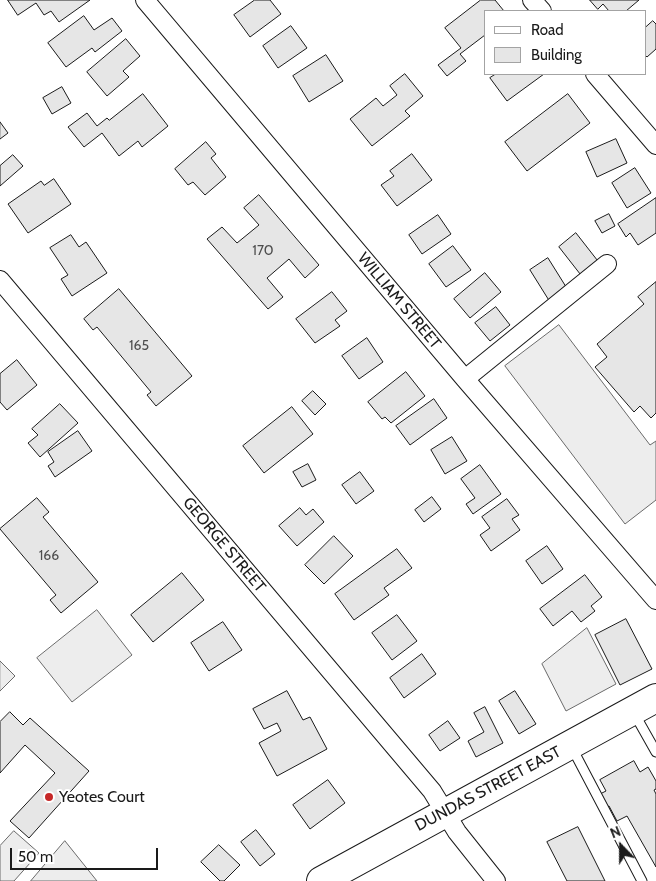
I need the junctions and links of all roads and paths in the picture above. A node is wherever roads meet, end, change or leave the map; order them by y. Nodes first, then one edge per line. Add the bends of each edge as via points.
1 (145, 0) edge
2 (532, 0) edge
3 (541, 10) edge
4 (596, 75) edge
5 (656, 145) edge
6 (607, 264) dead end
7 (0, 280) edge
8 (465, 379) junction
9 (656, 600) edge
10 (644, 705) edge
11 (570, 745) junction
12 (656, 752) edge
13 (445, 812) junction
14 (321, 881) edge
15 (496, 881) edge
16 (642, 881) edge

1 - 8 street, WILLIAM STREET
2 - 3 street
4 - 5 street
6 - 8 street
7 - 13 street, GEORGE STREET via 432,791
8 - 9 street, WILLIAM STREET
10 - 11 main road, DUNDAS STREET EAST
10 - 12 lane
11 - 13 main road, DUNDAS STREET EAST
11 - 16 lane
13 - 14 main road, DUNDAS STREET EAST
13 - 15 street, GEORGE STREET

